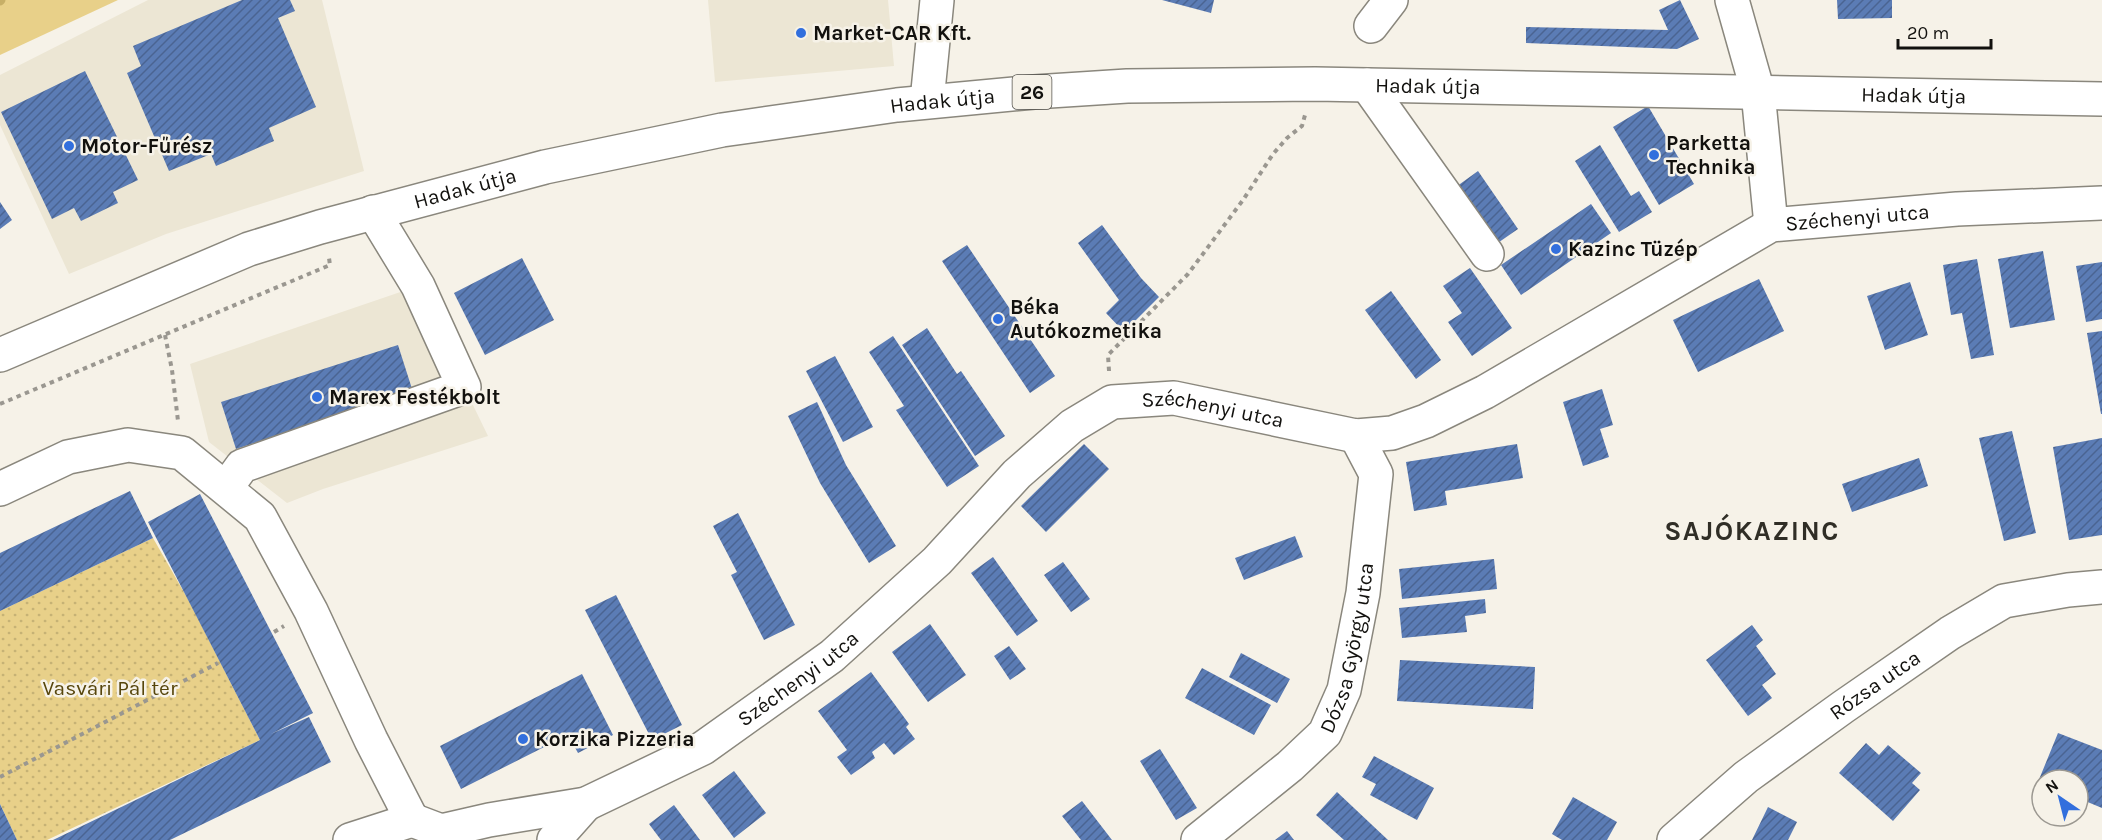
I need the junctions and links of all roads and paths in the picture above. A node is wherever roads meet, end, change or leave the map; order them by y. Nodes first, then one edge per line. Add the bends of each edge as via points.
1 (937, 0) edge
2 (1391, 0) edge
3 (1732, 0) edge
4 (1371, 26) dead end
5 (1367, 85) junction
6 (1758, 92) junction
7 (2102, 99) edge
8 (927, 101) junction
9 (1302, 126) dead end
10 (2102, 203) edge
11 (373, 212) junction
12 (1771, 225) junction
13 (320, 227) junction
14 (1487, 254) dead end
15 (165, 335) junction
16 (0, 355) edge
17 (1112, 402) junction
18 (0, 404) edge
19 (1356, 436) junction
20 (182, 453) junction
21 (226, 488) junction
22 (0, 489) edge
23 (2102, 587) edge
24 (218, 663) dead end
25 (0, 777) edge
26 (586, 804) junction
27 (435, 830) edge
28 (350, 840) edge
29 (554, 840) edge
30 (1198, 840) edge
31 (1674, 840) edge

1 - 8 street
2 - 4 street
3 - 6 street
5 - 6 street, Hadak útja / 26
5 - 8 street, Hadak útja / 26 via 1127,86
5 - 14 street
6 - 7 street, Hadak útja / 26
6 - 12 street
8 - 11 street, Hadak útja / 26 via 722,130 545,167
9 - 17 path via 1273,154 1188,274 1108,355
10 - 12 street, Széchenyi utca via 1957,209
11 - 13 street, Hadak útja / 26
11 - 21 street via 418,285 464,387 242,466
12 - 19 street, Széchenyi utca via 1485,393 1426,422 1392,433
13 - 15 path via 330,265
13 - 16 street, Hadak útja / 26 via 249,249
15 - 18 path
15 - 20 path
17 - 19 street, Széchenyi utca via 1174,398
17 - 26 street, Széchenyi utca via 1072,426 1017,474 937,561 832,656 703,748
19 - 30 street, Dózsa György utca via 1376,474 1363,593 1344,690 1324,733 1290,766
20 - 21 street
20 - 22 street via 128,445 68,458
21 - 27 street via 260,517 311,611 371,740
23 - 31 street, Rózsa utca via 2004,601 1950,633 1746,777
24 - 25 path
26 - 27 street, Széchenyi utca
26 - 29 street
27 - 28 street

